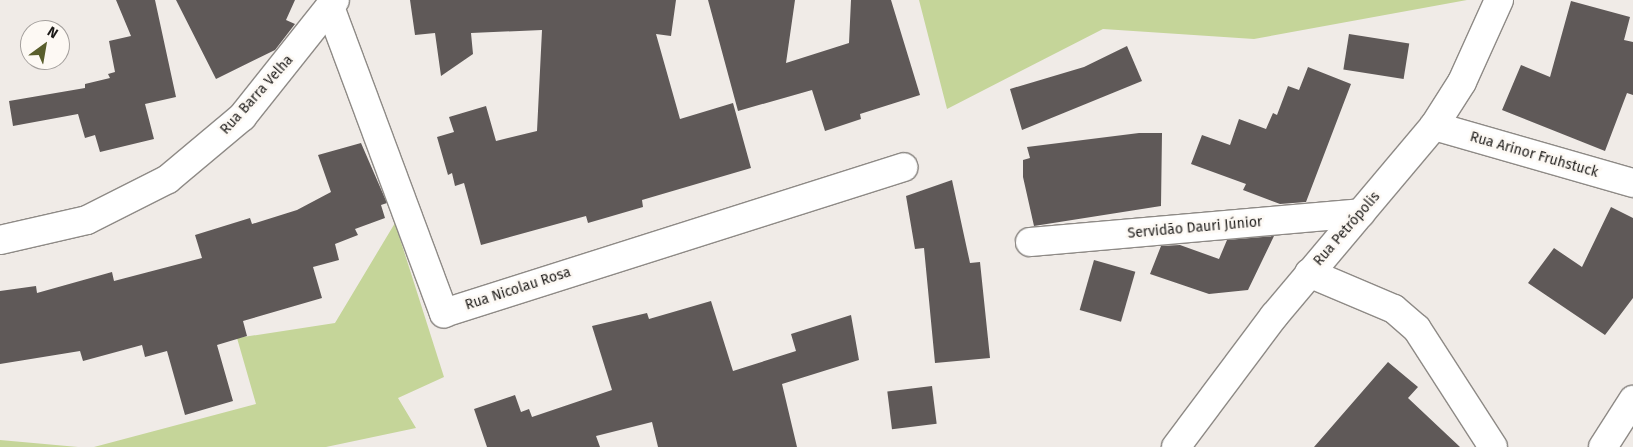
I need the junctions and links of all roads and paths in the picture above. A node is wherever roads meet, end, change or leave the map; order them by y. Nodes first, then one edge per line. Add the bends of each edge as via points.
1 (1499, 0) edge
2 (333, 4) edge
3 (1434, 126) junction
4 (903, 166) dead end
5 (1633, 183) edge
6 (1361, 213) junction
7 (0, 240) edge
8 (1030, 242) dead end
9 (1309, 273) junction
10 (1633, 400) edge
11 (1176, 447) edge
12 (1493, 447) edge
13 (1603, 447) edge

1 - 3 street, Rua Petrópolis via 1462,82
2 - 4 street, Rua Nicolau Rosa via 444,313
2 - 7 street, Rua Barra Velha via 242,117 168,179 87,220
3 - 5 street, Rua Arinor Fruhstuck
3 - 6 street, Rua Petrópolis
6 - 8 street, Servidão Dauri Júnior
6 - 9 street, Rua Petrópolis
9 - 11 street, Rua Petrópolis via 1220,384
9 - 12 street via 1394,309 1417,329
10 - 13 street

